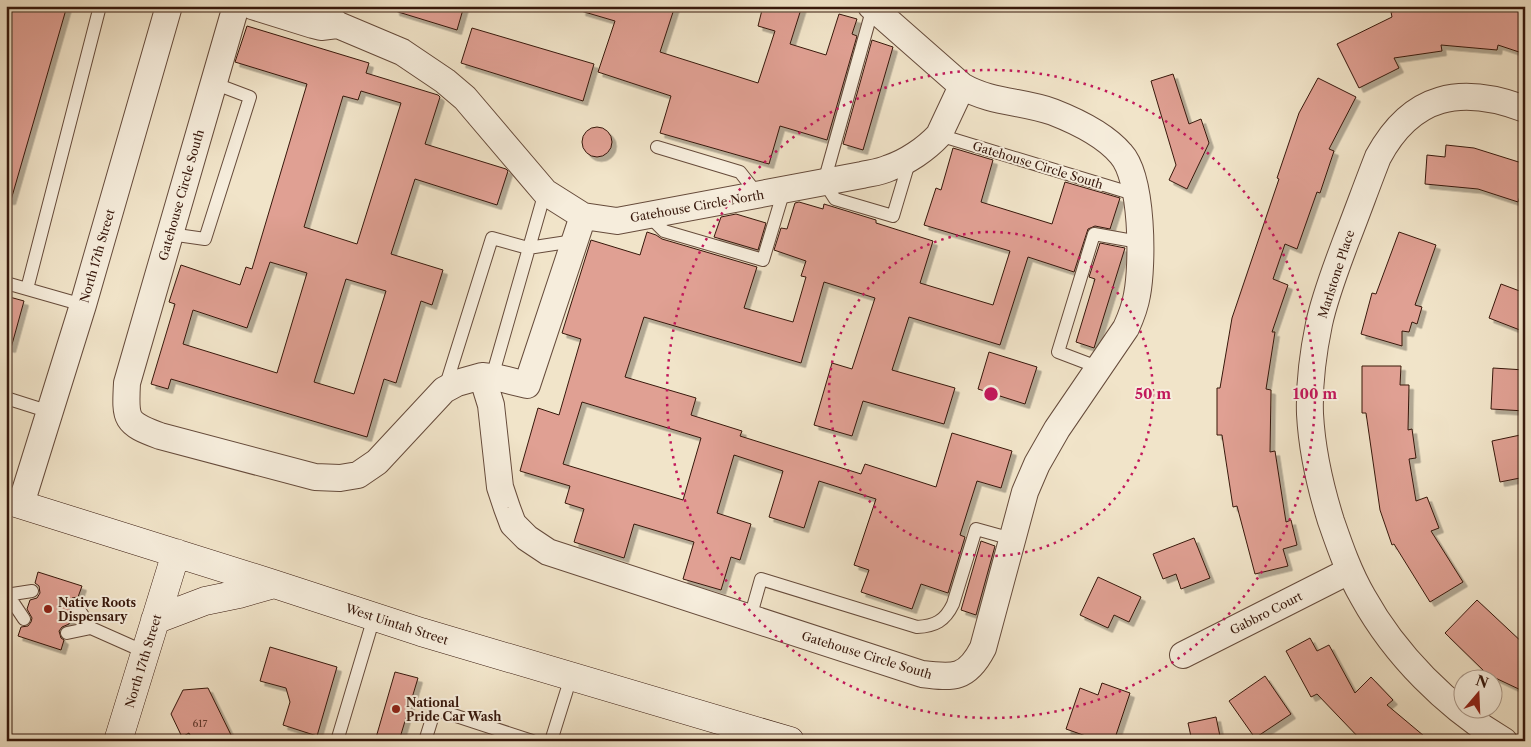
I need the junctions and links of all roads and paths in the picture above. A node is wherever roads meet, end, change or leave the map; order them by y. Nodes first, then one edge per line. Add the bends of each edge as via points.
1 (100, 6) edge
2 (169, 6) edge
3 (236, 6) edge
4 (252, 6) edge
5 (312, 6) edge
6 (872, 7) edge
7 (338, 25) junction
8 (214, 83) junction
9 (962, 86) junction
10 (1525, 110) edge
11 (939, 135) junction
12 (657, 147) dead end
13 (911, 157) junction
14 (824, 182) junction
15 (784, 190) junction
16 (545, 192) junction
17 (758, 195) junction
18 (1137, 195) junction
19 (648, 215) junction
20 (583, 216) junction
21 (170, 234) junction
22 (574, 241) junction
23 (1139, 242) junction
24 (528, 248) junction
25 (6, 283) edge
26 (26, 289) junction
27 (83, 305) junction
28 (1100, 368) junction
29 (487, 377) junction
30 (444, 390) junction
31 (6, 398) edge
32 (50, 412) junction
33 (10, 503) edge
34 (1012, 539) junction
35 (176, 553) junction
36 (1349, 571) junction
37 (274, 584) junction
38 (32, 591) dead end
39 (7, 595) edge
40 (76, 605) dead end
41 (374, 617) junction
42 (750, 618) junction
43 (24, 619) dead end
44 (155, 620) junction
45 (91, 628) junction
46 (66, 633) dead end
47 (145, 652) junction
48 (1183, 654) dead end
49 (572, 677) junction
50 (118, 741) edge
51 (337, 741) edge
52 (425, 741) edge
53 (532, 741) edge
54 (551, 741) edge
55 (790, 741) edge
56 (1504, 741) edge

1 - 26 lane
2 - 27 street, North 17th Street
3 - 8 street, Gatehouse Circle South
4 - 7 street, Gatehouse Circle North via 321,27
5 - 7 street, Gatehouse Circle North
6 - 9 street
6 - 14 lane
7 - 16 street, Gatehouse Circle North via 402,52 446,81 465,98
8 - 21 street, Gatehouse Circle South
8 - 21 lane via 250,97 205,239
9 - 11 street, Gatehouse Circle North
9 - 18 street, Gatehouse Circle South via 982,96 1052,112 1102,138 1122,154 1132,172
10 - 36 street, Marlstone Place via 1486,98 1461,96 1442,100 1421,108 1404,120 1388,138 1378,157 1319,323 1312,379 1310,413 1315,465
11 - 13 street, Gatehouse Circle North
11 - 18 lane, Gatehouse Circle South
12 - 17 lane via 740,172
13 - 14 street, Gatehouse Circle North via 889,168
13 - 14 lane via 893,216 835,200
14 - 15 street, Gatehouse Circle North
15 - 17 street, Gatehouse Circle North
15 - 19 lane via 763,260 664,231
16 - 20 street, Gatehouse Circle North
16 - 24 lane
17 - 19 street, Gatehouse Circle North
18 - 23 street, Gatehouse Circle South
19 - 20 street, Gatehouse Circle North via 617,221
20 - 22 street
21 - 30 street, Gatehouse Circle South via 126,383 129,419 139,428 315,477 340,478 358,475 377,462
22 - 24 lane
22 - 29 street via 527,385
23 - 28 street, Gatehouse Circle South via 1139,279 1133,313
23 - 28 lane via 1094,234 1058,352
24 - 29 lane
24 - 30 lane via 492,238
25 - 26 lane
26 - 27 lane
27 - 32 street, North 17th Street
28 - 34 street, Gatehouse Circle South via 1037,464 1025,492
29 - 30 street via 457,383
29 - 42 street, Gatehouse Circle South via 500,487 513,524 527,538 548,552
31 - 32 lane
32 - 33 street, North 17th Street
33 - 35 main road, West Uintah Street
34 - 42 lane via 976,529 953,604 948,614 931,626 917,627 761,579
34 - 42 street, Gatehouse Circle South via 983,648 976,662 961,674 944,677 922,674
35 - 37 main road, West Uintah Street
35 - 44 main road, North 17th Street
36 - 48 street, Gabbro Court
36 - 56 street, Marlstone Place via 1383,629 1404,656 1458,709
37 - 41 main road, West Uintah Street
37 - 44 main road via 205,601
38 - 39 lane
39 - 43 lane
40 - 45 lane
41 - 49 main road, West Uintah Street
41 - 51 lane
44 - 47 main road, North 17th Street
45 - 46 lane
45 - 47 lane
47 - 50 main road, North 17th Street
49 - 54 lane
49 - 55 main road, West Uintah Street
52 - 53 lane via 435,709

